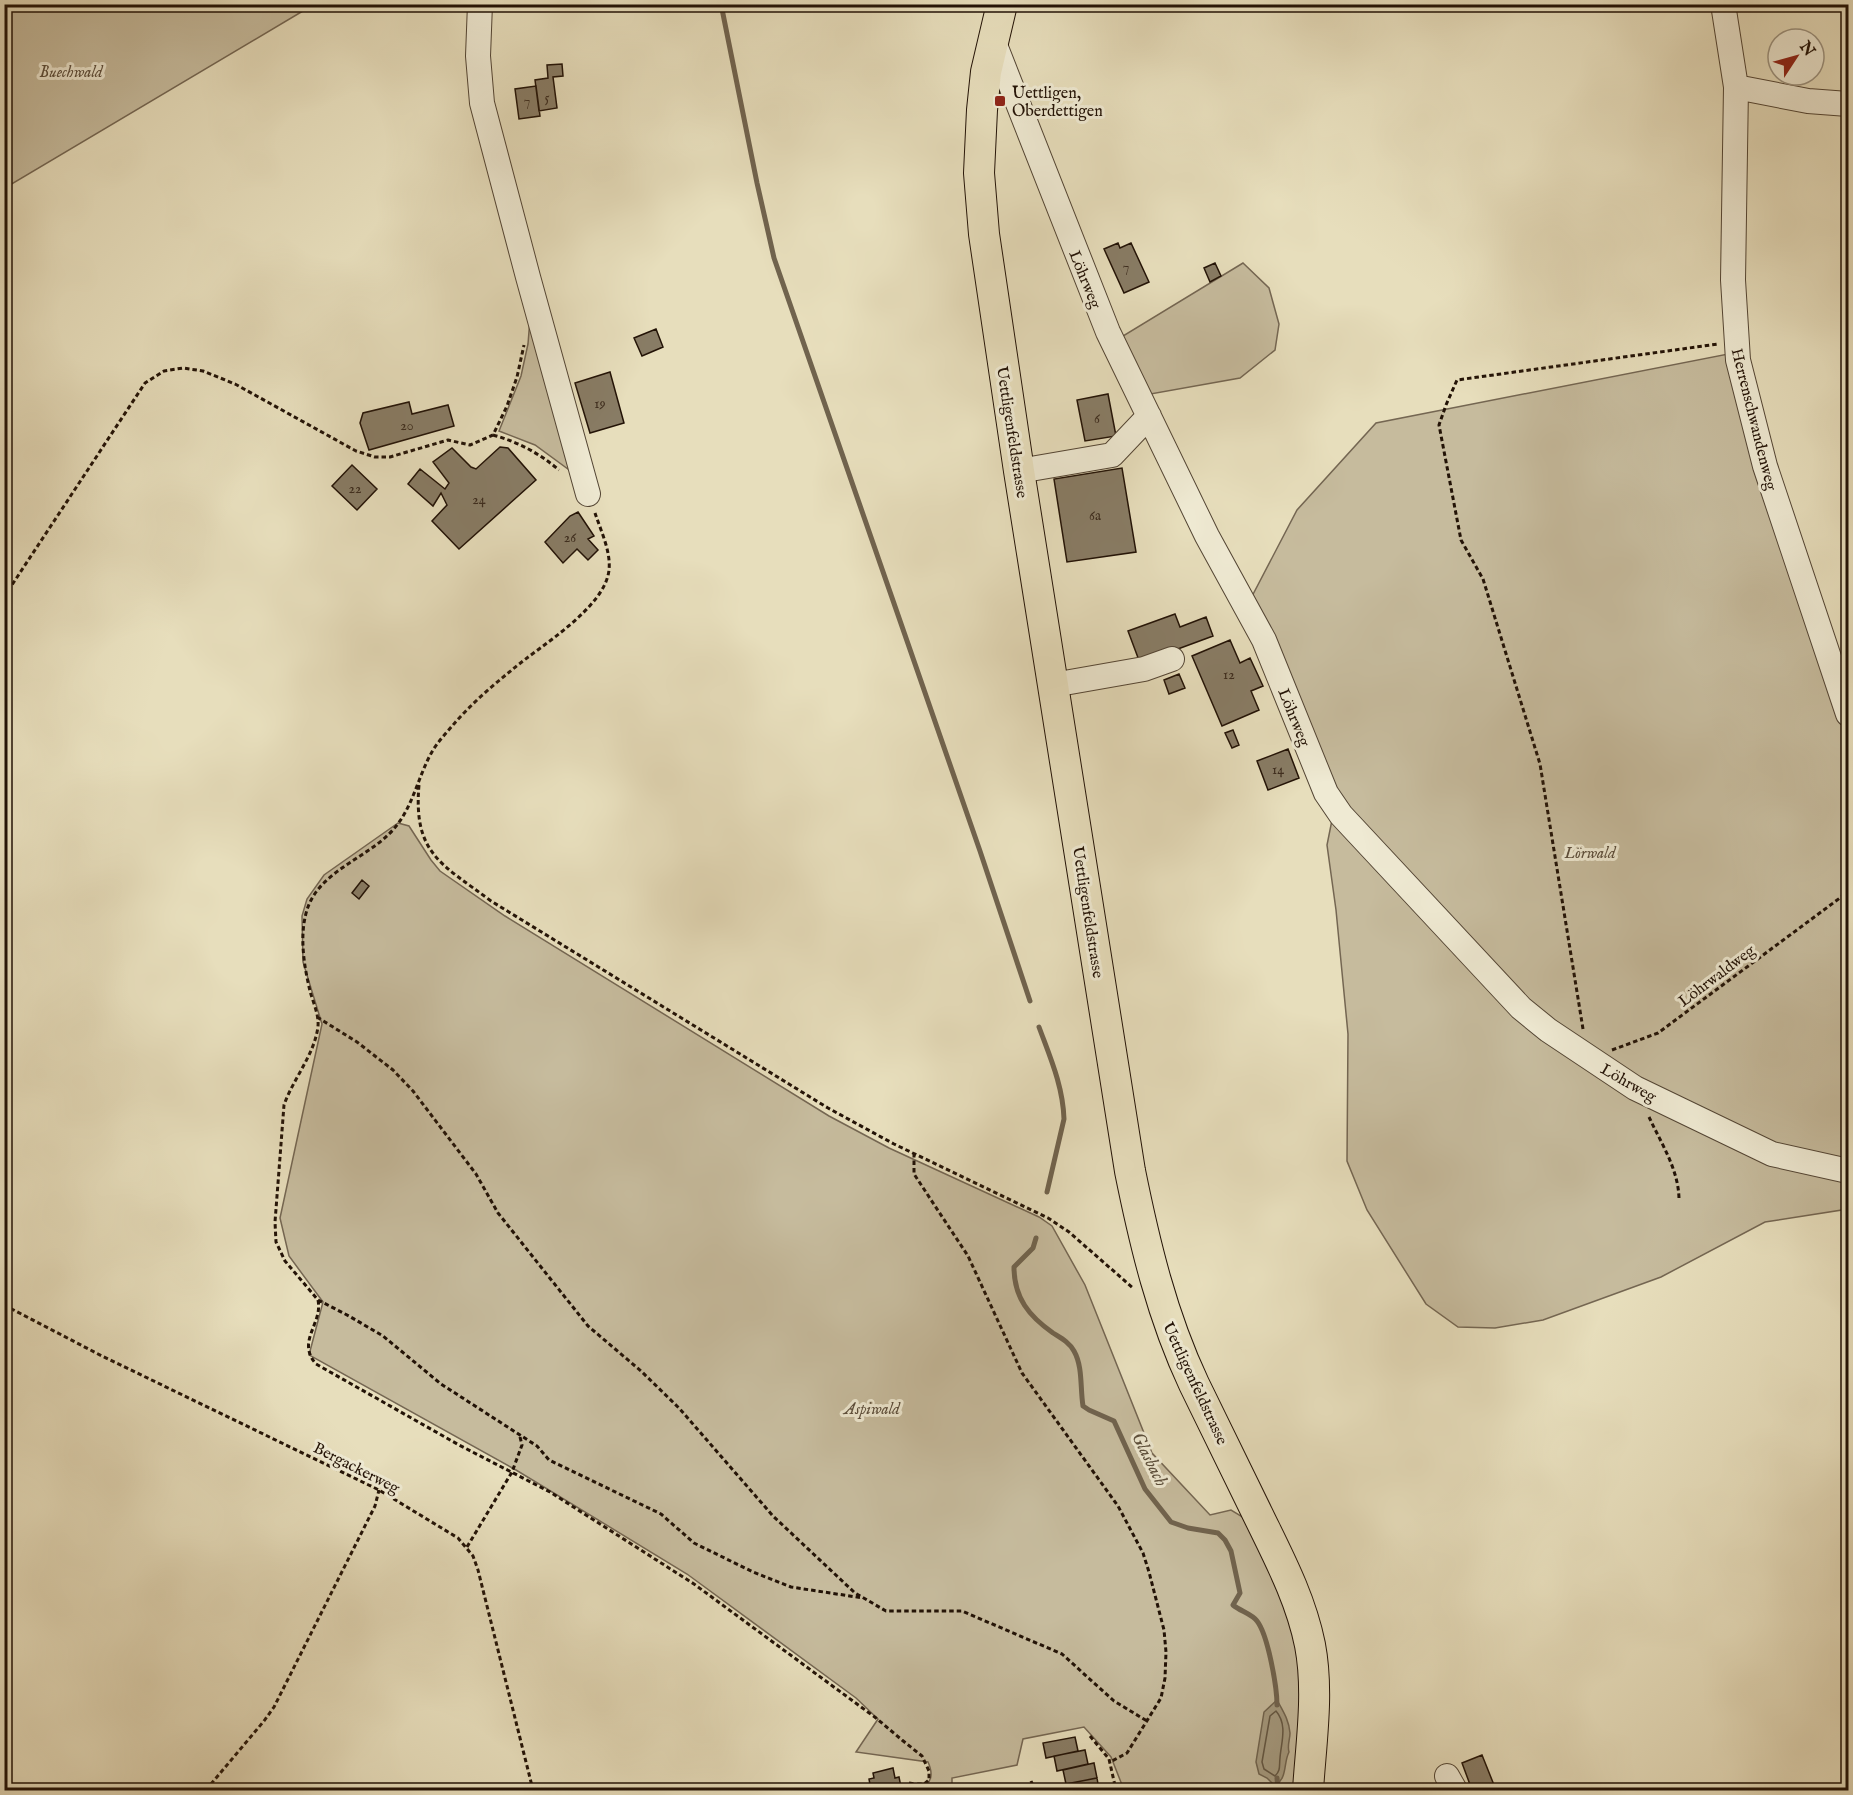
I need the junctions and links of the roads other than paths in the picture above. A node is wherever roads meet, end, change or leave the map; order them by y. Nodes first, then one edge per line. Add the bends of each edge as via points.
1 (480, 4) edge
2 (1723, 4) edge
3 (995, 19) edge
4 (1736, 87) junction
5 (1848, 104) edge
6 (1149, 416) junction
7 (1019, 471) junction
8 (588, 494) road end
9 (1172, 659) dead end
10 (1053, 685) junction
11 (1848, 714) edge
12 (1848, 1171) edge
13 (1308, 1791) edge

1 - 8 street via 478,56 482,103
2 - 4 street, Herrenschwandenweg
3 - 6 street, Löhrweg via 1100,312
3 - 7 main road, Uettligenfeldstrasse via 982,110 979,173 984,234
4 - 5 street via 1808,101
4 - 11 street, Herrenschwandenweg via 1736,342 1765,466
6 - 7 street via 1112,455
6 - 12 street, Löhrweg via 1207,536 1264,640 1326,793 1521,1008 1635,1088 1772,1154
7 - 10 main road, Uettligenfeldstrasse
9 - 10 street via 1143,669
10 - 13 main road, Uettligenfeldstrasse via 1130,1172 1145,1243 1181,1355 1301,1611 1313,1682

